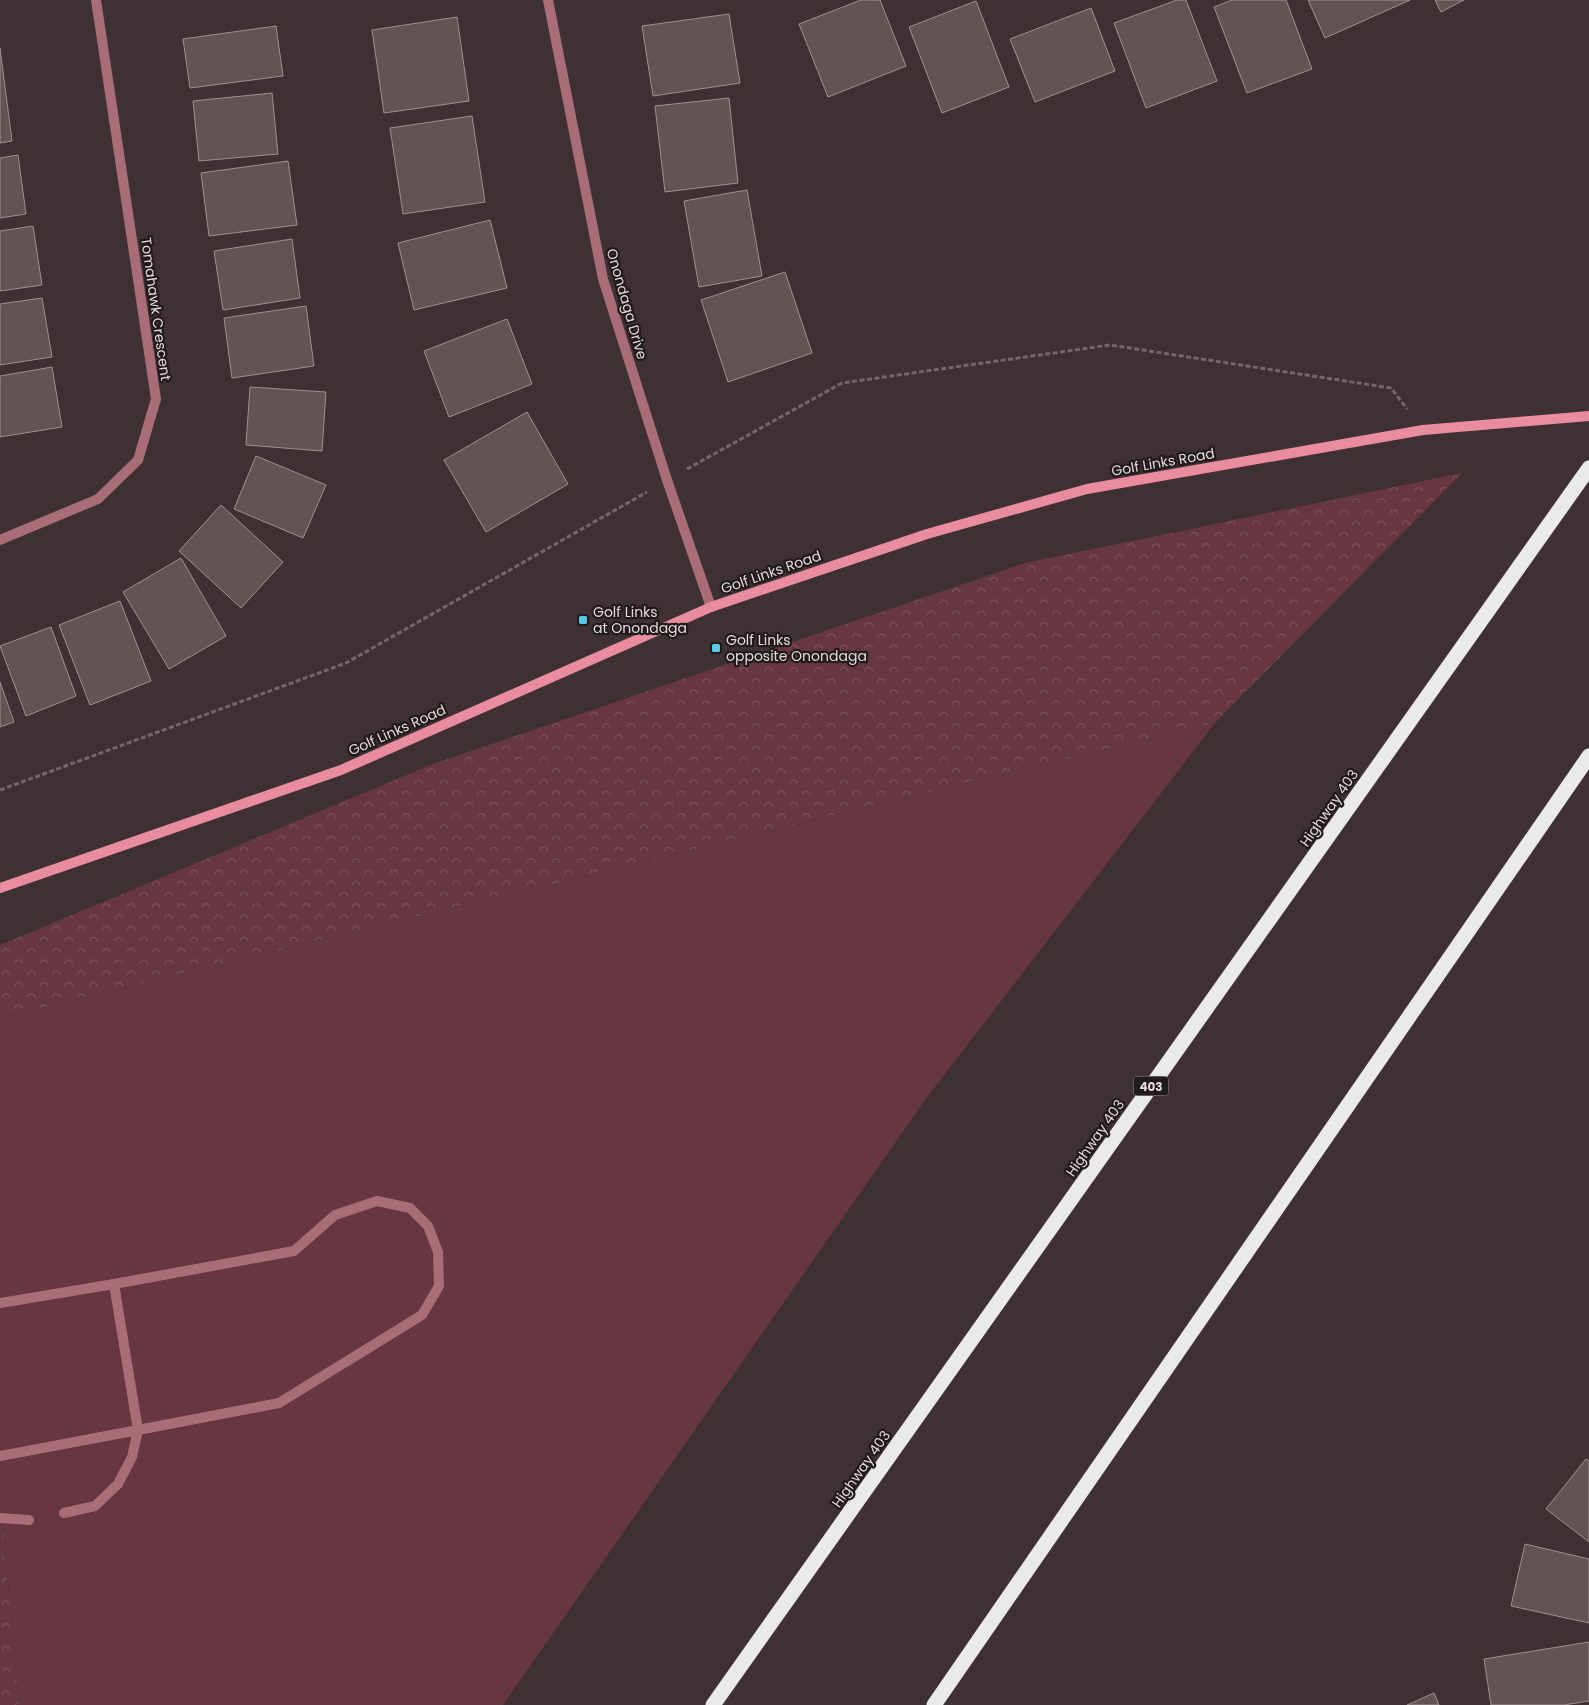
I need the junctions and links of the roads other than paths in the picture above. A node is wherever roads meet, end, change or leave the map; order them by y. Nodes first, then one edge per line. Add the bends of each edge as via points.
1 (96, 0) edge
2 (548, 0) edge
3 (1589, 416) edge
4 (1589, 468) edge
5 (0, 540) edge
6 (711, 607) junction
7 (1589, 756) edge
8 (0, 888) edge
9 (114, 1284) junction
10 (0, 1303) edge
11 (138, 1430) junction
12 (0, 1456) edge
13 (64, 1513) dead end
14 (0, 1518) edge
15 (29, 1520) dead end
16 (714, 1705) edge
17 (934, 1705) edge

1 - 5 street, Tomahawk Crescent via 156,400 138,460 98,499
2 - 6 street, Onondaga Drive via 603,279
3 - 6 main road, Golf Links Road via 1423,430 1087,489 927,534
4 - 16 highway, Highway 403 / 403
6 - 8 main road, Golf Links Road via 341,770
7 - 17 highway
9 - 10 street
9 - 11 street
9 - 11 street via 294,1251 335,1215 377,1201 410,1208 428,1226 438,1252 439,1286 422,1315 279,1403
11 - 12 street
11 - 13 street via 132,1457 118,1484 95,1506
14 - 15 street

